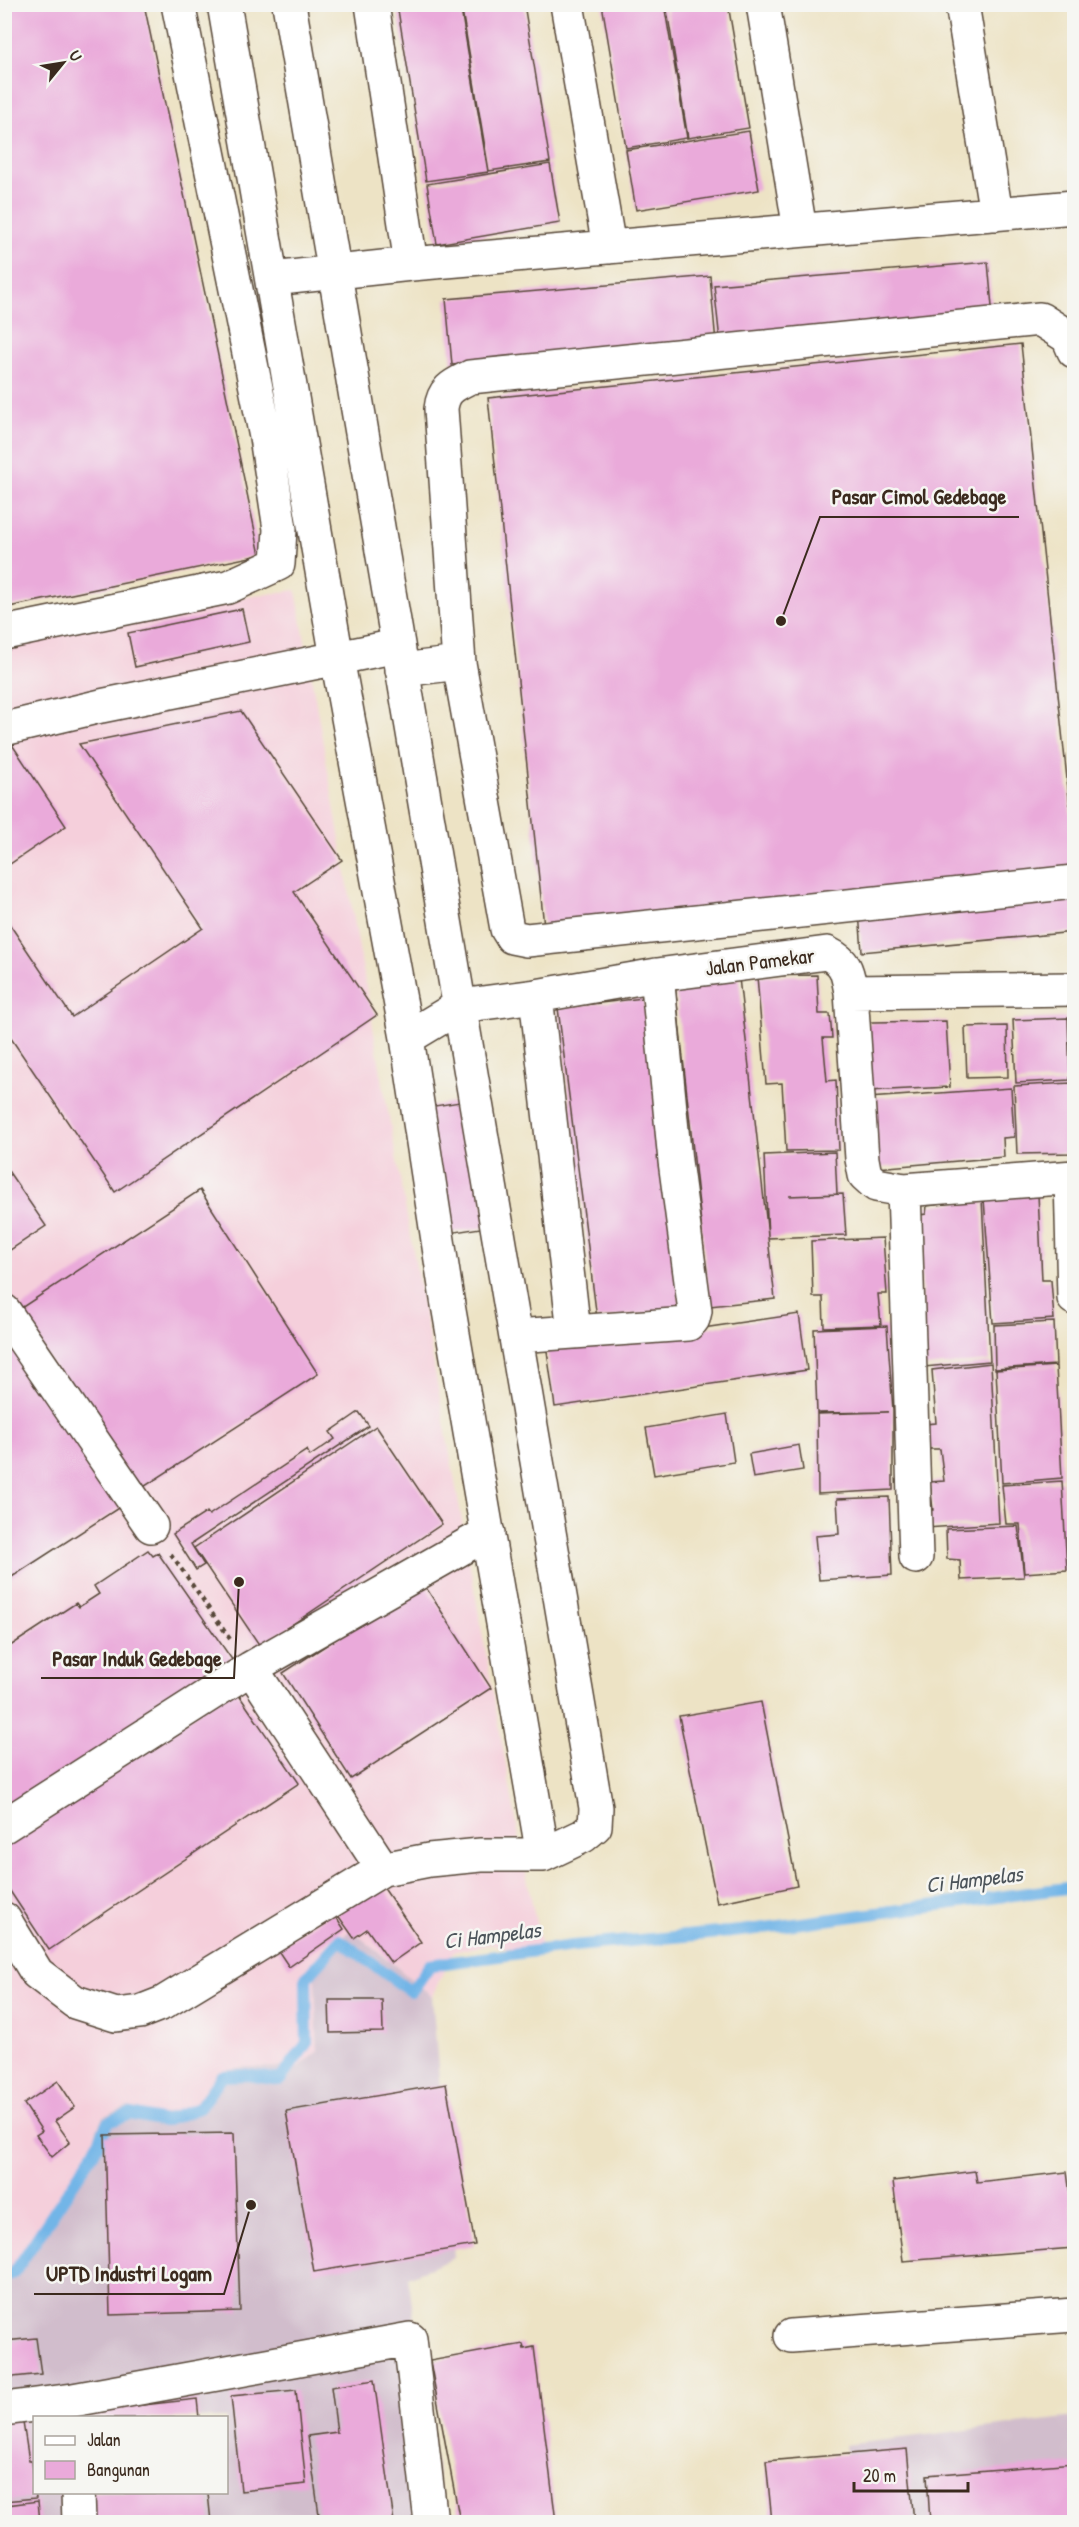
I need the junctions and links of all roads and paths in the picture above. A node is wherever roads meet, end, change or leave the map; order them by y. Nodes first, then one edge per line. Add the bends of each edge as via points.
1 (178, 4) edge
2 (224, 4) edge
3 (290, 4) edge
4 (372, 4) edge
5 (567, 4) edge
6 (763, 4) edge
7 (962, 4) edge
8 (1074, 207) edge
9 (996, 214) junction
10 (800, 230) junction
11 (609, 247) junction
12 (411, 264) junction
13 (335, 272) junction
14 (272, 279) junction
15 (1074, 351) edge
16 (4, 633) edge
17 (337, 658) junction
18 (400, 658) junction
19 (459, 663) junction
20 (4, 729) edge
21 (1074, 882) edge
22 (657, 975) junction
23 (1074, 989) edge
24 (851, 992) junction
25 (536, 996) junction
26 (460, 1006) junction
27 (407, 1038) junction
28 (1073, 1177) edge
29 (904, 1190) junction
30 (1074, 1298) edge
31 (4, 1311) edge
32 (574, 1332) junction
33 (516, 1336) junction
34 (152, 1526) joint
35 (488, 1533) junction
36 (916, 1557) dead end
37 (251, 1668) junction
38 (4, 1826) edge
39 (543, 1855) junction
40 (383, 1869) junction
41 (5, 1921) edge
42 (1074, 2315) edge
43 (791, 2336) dead end
44 (4, 2409) edge
45 (74, 2409) edge
46 (78, 2494) edge
47 (80, 2523) edge
48 (431, 2523) edge

1 - 16 street via 266,437 280,529 278,564 228,587
2 - 14 street
3 - 13 street
4 - 12 street
5 - 11 street
6 - 10 street
7 - 9 street
8 - 9 street
9 - 10 street
10 - 11 street
11 - 12 street
12 - 13 street
13 - 14 street
13 - 18 street
14 - 17 street
15 - 19 street via 1068,336 1040,319 470,377 451,386 442,396 441,409
17 - 18 street
17 - 20 street
17 - 27 street
18 - 19 street
18 - 26 street
19 - 21 street via 507,929 512,937 527,940
22 - 24 street, Jalan Pamekar via 827,953 840,960 846,969
22 - 25 street, Jalan Pamekar
22 - 32 street via 675,1161 695,1311 688,1324
23 - 24 street
24 - 29 street, Jalan Pamekar via 865,1175 876,1185
25 - 26 street, Jalan Pamekar
25 - 32 street
26 - 27 street
26 - 33 street
27 - 35 street
28 - 29 street, Jalan Pamekar
28 - 30 street
29 - 36 street
31 - 34 street
32 - 33 street
33 - 39 street via 596,1808 595,1826
34 - 37 path
35 - 37 street
35 - 39 street
37 - 38 street
37 - 40 street
39 - 40 street via 481,1855
40 - 41 street via 163,2003 140,2012 116,2015 75,2002 38,1973
42 - 43 street
44 - 45 street
45 - 48 street via 411,2339
46 - 47 street

